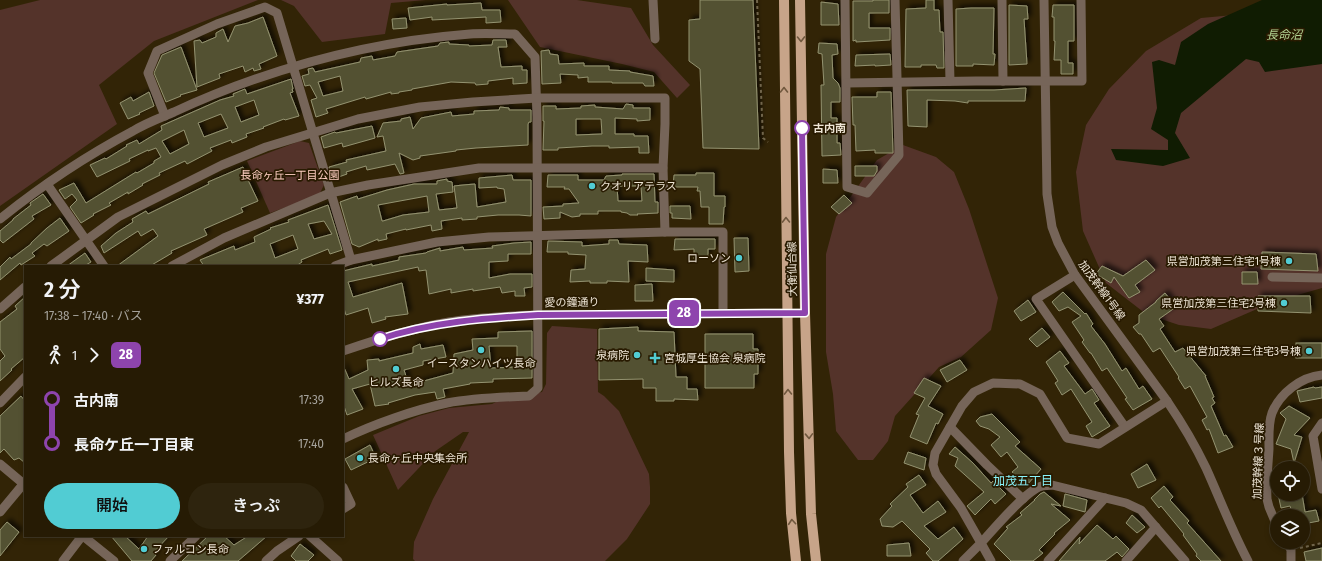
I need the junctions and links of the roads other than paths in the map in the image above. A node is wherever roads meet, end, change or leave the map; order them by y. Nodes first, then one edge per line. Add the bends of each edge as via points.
1 (654, 0) edge
2 (784, 0) edge
3 (800, 0) edge
4 (845, 0) edge
5 (895, 0) edge
6 (948, 0) edge
7 (1002, 0) edge
8 (1044, 0) edge
9 (1081, 0) edge
10 (654, 40) dead end
11 (292, 67) junction
12 (950, 81) junction
13 (1003, 81) junction
14 (897, 82) junction
15 (1046, 82) junction
16 (847, 83) junction
17 (536, 98) junction
18 (165, 116) junction
19 (312, 132) junction
20 (537, 168) junction
21 (663, 168) junction
22 (47, 184) junction
23 (330, 193) junction
24 (0, 219) edge
25 (665, 232) junction
26 (537, 235) junction
27 (85, 240) junction
28 (351, 260) junction
29 (52, 265) edge
30 (103, 265) edge
31 (174, 265) edge
32 (338, 265) edge
33 (1075, 275) junction
34 (1272, 277) dead end
35 (1322, 278) edge
36 (24, 288) edge
37 (0, 309) edge
38 (723, 313) junction
39 (787, 313) junction
40 (805, 313) junction
41 (538, 315) junction
42 (344, 351) edge
43 (1322, 375) edge
44 (24, 378) edge
45 (1167, 401) junction
46 (0, 403) edge
47 (1322, 423) edge
48 (950, 427) junction
49 (1125, 427) junction
50 (344, 438) edge
51 (0, 464) edge
52 (24, 484) edge
53 (1322, 488) edge
54 (344, 489) edge
55 (1105, 498) junction
56 (1023, 499) junction
57 (344, 508) edge
58 (1270, 511) edge
59 (0, 512) edge
60 (1156, 527) junction
61 (82, 537) edge
62 (84, 537) edge
63 (195, 537) edge
64 (298, 537) edge
65 (311, 537) edge
66 (981, 543) junction
67 (1290, 549) edge
68 (63, 561) edge
69 (114, 561) edge
70 (170, 561) edge
71 (266, 561) edge
72 (338, 561) edge
73 (796, 561) edge
74 (816, 561) edge
75 (963, 561) edge
76 (991, 561) edge
77 (1048, 561) edge
78 (1126, 561) edge
79 (1185, 561) edge
80 (1248, 561) edge
81 (1292, 561) edge

1 - 10 street
39 -> 2 main road, 大衡仙台線
3 -> 40 main road, 大衡仙台線
4 - 16 street
5 - 14 street
6 - 12 street
7 - 13 street
8 - 15 street, 加茂幹線1号線
9 - 15 street via 1082,81
11 - 17 street via 318,59 430,38 472,34 515,34 535,57
11 - 18 street via 198,100
11 - 18 street via 277,13 265,7 217,24 157,51 148,74
11 - 19 street
12 - 13 street
12 - 14 street
13 - 15 street
14 - 16 street
14 - 16 street via 899,155 867,193 847,187
15 - 33 street, 加茂幹線1号線 via 1049,211 1058,243
17 - 19 street via 420,107 358,119
17 - 20 street
17 - 21 street via 665,98
18 - 22 street via 128,133
19 - 23 street
19 - 27 street via 222,165 118,217
20 - 21 street
20 - 23 street via 479,168 375,183
20 - 26 street
21 - 25 street
22 - 24 street
22 - 27 street
23 - 28 street
23 - 31 street via 224,238
25 - 26 street
25 - 38 street via 723,232
26 - 28 street via 437,242
26 - 41 street
27 - 29 street
27 - 30 street
28 - 32 street
33 - 45 street, 加茂幹線1号線
33 - 49 street via 1036,299
34 - 35 street
36 - 37 street
38 - 39 street, 愛の鐘通り
38 - 41 street, 愛の鐘通り
39 - 40 street, 愛の鐘通り
73 -> 39 main road, 大衡仙台線 via 791,513
40 -> 74 main road, 大衡仙台線 via 811,514
41 - 42 street, 愛の鐘通り via 450,322 394,334
41 - 50 street via 538,388 529,396 448,403 401,416
43 - 58 street, 加茂幹線３号線 via 1294,386 1273,412 1270,423 1267,492
44 - 46 street
45 - 49 street
45 - 80 street, 加茂幹線1号線 via 1200,456
47 - 53 street via 1313,436
48 - 49 street via 974,392 993,384 1020,384 1040,394 1067,438 1099,444
48 - 56 street
48 - 66 street via 936,453 933,465 936,474 961,508
51 - 52 street
52 - 59 street
54 - 57 street via 351,504
55 - 56 street via 1052,485 1042,486
55 - 60 street via 1141,510
55 - 77 street
56 - 66 street
60 - 78 street
60 - 79 street
61 - 68 street
62 - 69 street
63 - 70 street
64 - 71 street
65 - 72 street
66 - 75 street
66 - 76 street
67 - 81 street

